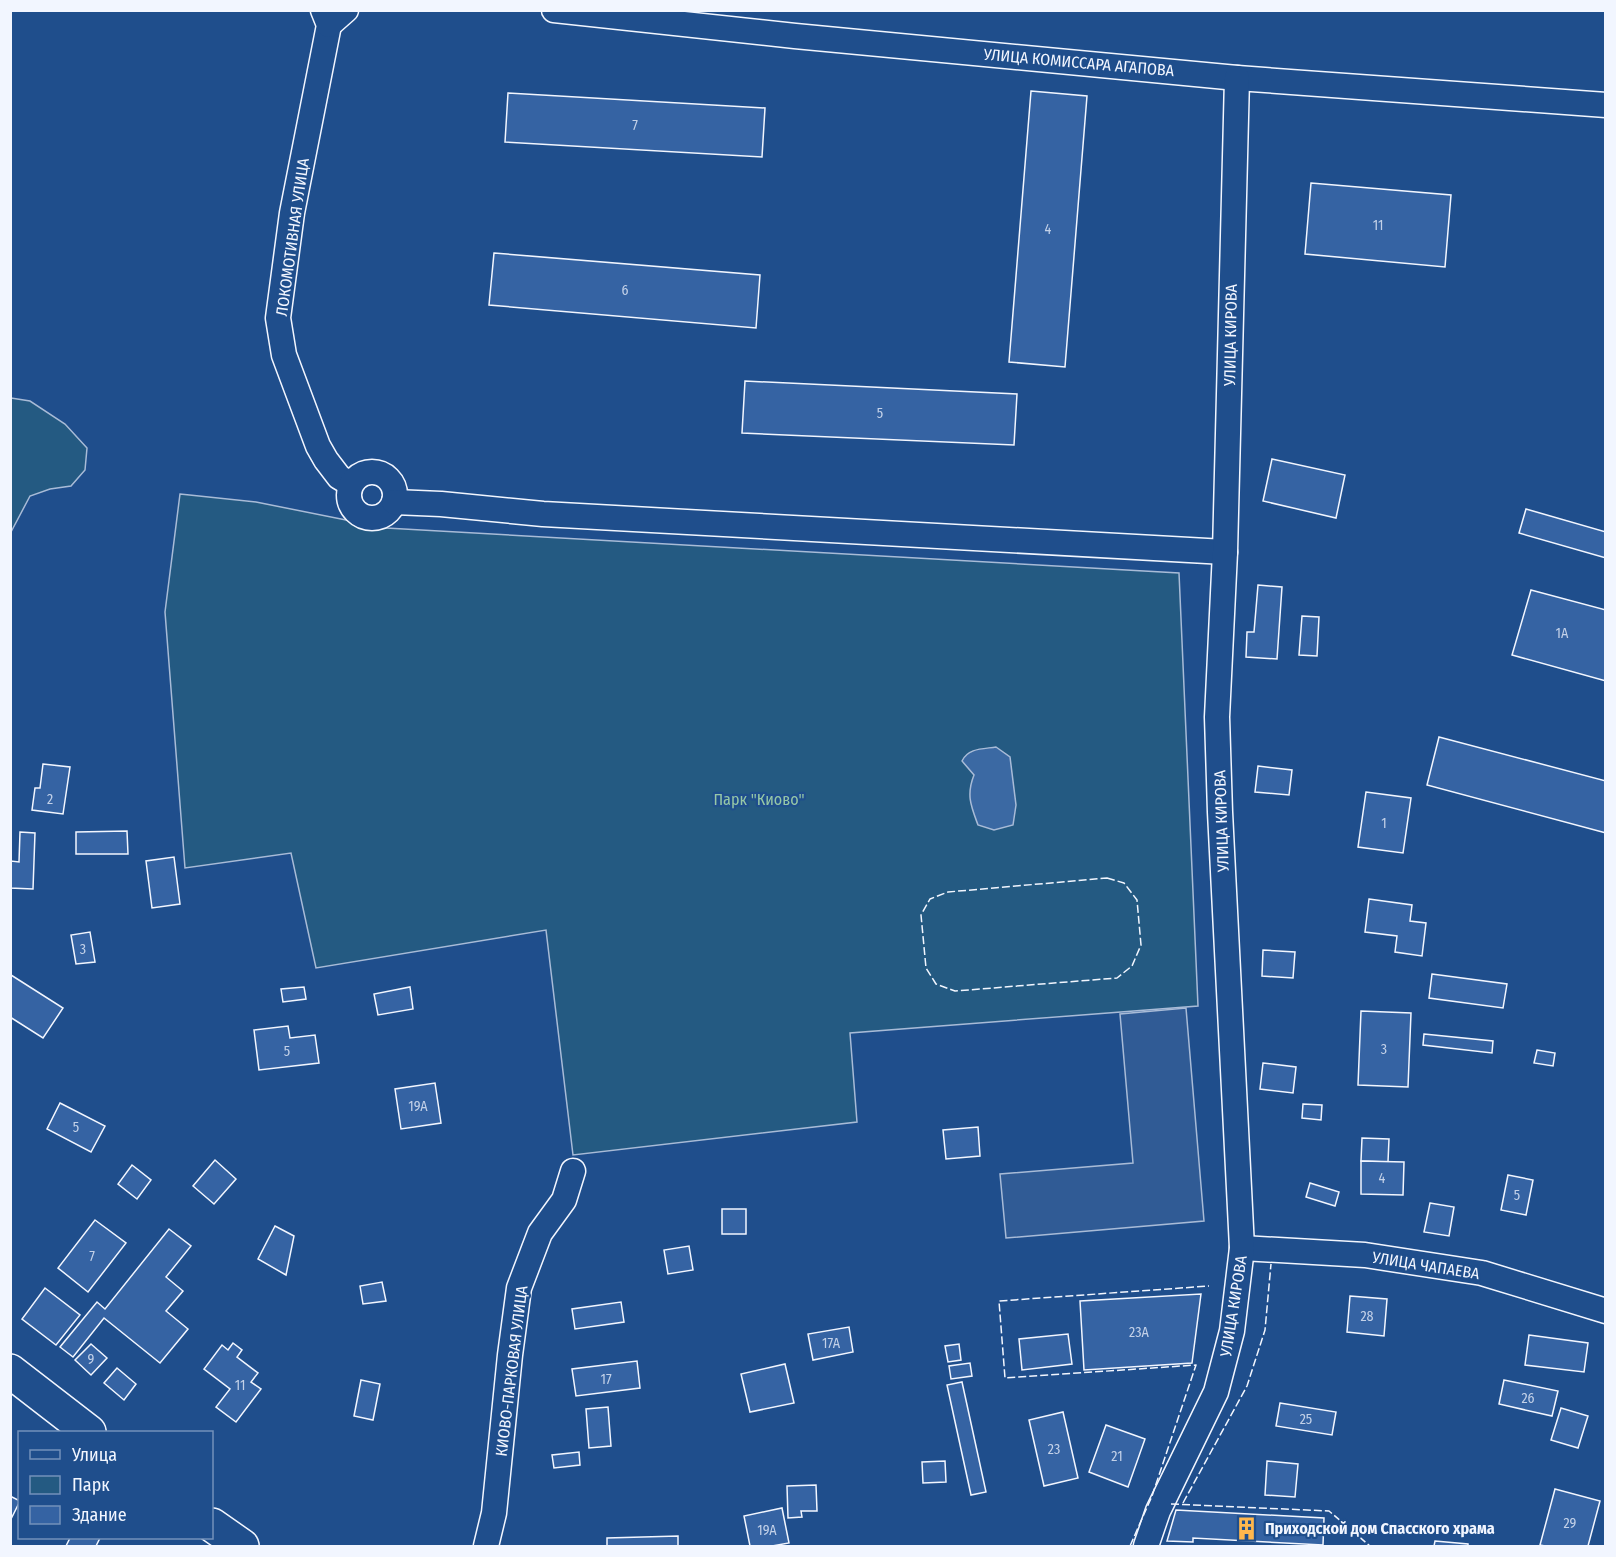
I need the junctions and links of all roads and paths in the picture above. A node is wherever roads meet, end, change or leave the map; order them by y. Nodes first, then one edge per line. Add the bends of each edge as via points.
1 (554, 10) edge
2 (333, 15) edge
3 (1237, 78) junction
4 (1605, 105) edge
5 (351, 484) junction
6 (394, 502) junction
7 (1225, 552) junction
8 (573, 1171) dead end
9 (1242, 1248) junction
10 (1605, 1311) edge
11 (10, 1371) edge
12 (88, 1431) edge
13 (213, 1526) edge
14 (242, 1546) edge
15 (486, 1546) edge
16 (1146, 1546) edge

1 - 3 street, УЛИЦА КОМИССАРА АГАПОВА
2 - 5 street, ЛОКОМОТИВНАЯ УЛИЦА via 292,213 278,318 284,355 318,446 339,477
3 - 4 street, УЛИЦА КОМИССАРА АГАПОВА
3 - 7 street, УЛИЦА КИРОВА
5 - 6 street via 364,473 381,473 393,485
5 - 6 street via 351,505 364,517 382,516
6 - 7 street via 543,514
7 - 9 street, УЛИЦА КИРОВА via 1217,717
8 - 15 street, КИОВО-ПАРКОВАЯ УЛИЦА via 564,1200 540,1233 519,1288 494,1513
9 - 10 street, УЛИЦА ЧАПАЕВА via 1365,1255 1482,1273
9 - 16 street, УЛИЦА КИРОВА via 1232,1331 1216,1392 1158,1511
11 - 12 main road
13 - 14 main road

